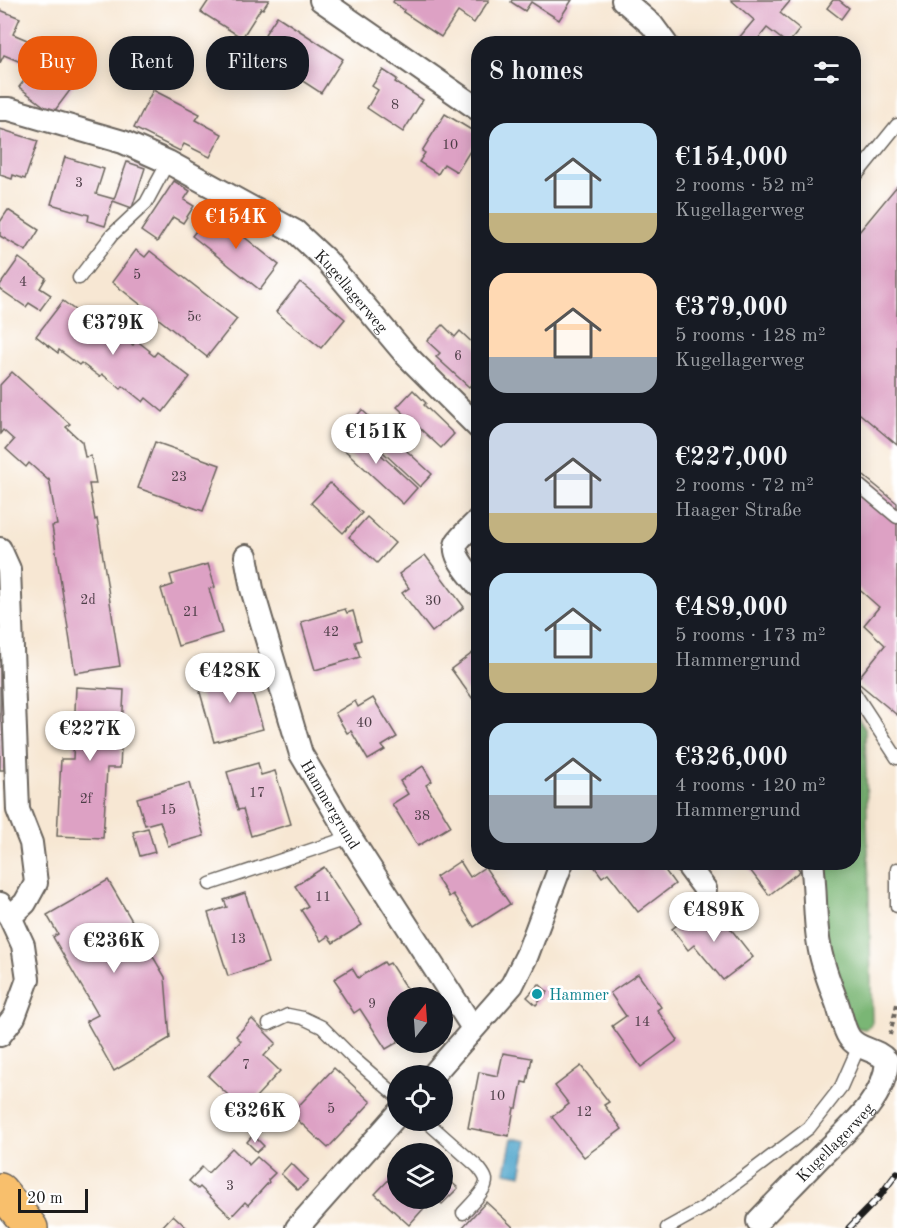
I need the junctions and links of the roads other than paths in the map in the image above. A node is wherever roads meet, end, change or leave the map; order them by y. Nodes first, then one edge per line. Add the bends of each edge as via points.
1 (321, 0) edge
2 (623, 0) edge
3 (660, 36) edge
4 (471, 104) edge
5 (0, 109) edge
6 (897, 125) edge
7 (168, 162) junction
8 (861, 169) edge
9 (79, 278) dead end
10 (471, 420) edge
11 (861, 487) edge
12 (897, 517) edge
13 (471, 527) edge
14 (0, 549) edge
15 (246, 556) dead end
16 (471, 575) edge
17 (861, 703) edge
18 (897, 758) edge
19 (350, 837) junction
20 (897, 869) edge
21 (559, 870) edge
22 (691, 870) edge
23 (813, 870) edge
24 (210, 884) dead end
25 (705, 889) dead end
26 (897, 906) edge
27 (5, 911) edge
28 (269, 1024) dead end
29 (473, 1028) junction
30 (0, 1035) edge
31 (859, 1046) junction
32 (441, 1065) edge
33 (387, 1087) edge
34 (387, 1126) edge
35 (437, 1131) edge
36 (0, 1190) edge
37 (463, 1213) dead end
38 (758, 1221) dead end
39 (31, 1228) edge
40 (297, 1228) edge
41 (667, 1228) edge

1 - 4 street
2 - 3 street
5 - 7 street, Kugellagerweg via 123,142
6 - 8 lane
7 - 9 lane via 146,203 112,235
7 - 10 street, Kugellagerweg via 296,232 327,261 406,355
11 - 12 lane
13 - 16 street via 455,548
14 - 27 street via 9,569 18,810 31,843 36,883 25,903
15 - 19 street, Hammergrund via 252,590 301,754
17 - 18 lane
19 - 24 lane
19 - 29 street, Hammergrund
20 - 26 lane
21 - 29 street via 512,986
22 - 25 street
23 - 31 street via 819,946 849,1037
27 - 30 street via 23,945 28,979 15,1017
28 - 33 lane via 288,1015 322,1027
29 - 32 street
31 - 38 street, Kugellagerweg via 887,1061 879,1089 862,1115
31 - 41 lane via 841,1087 809,1128 703,1208
34 - 40 street
35 - 37 lane via 484,1176 485,1188
36 - 39 main road

